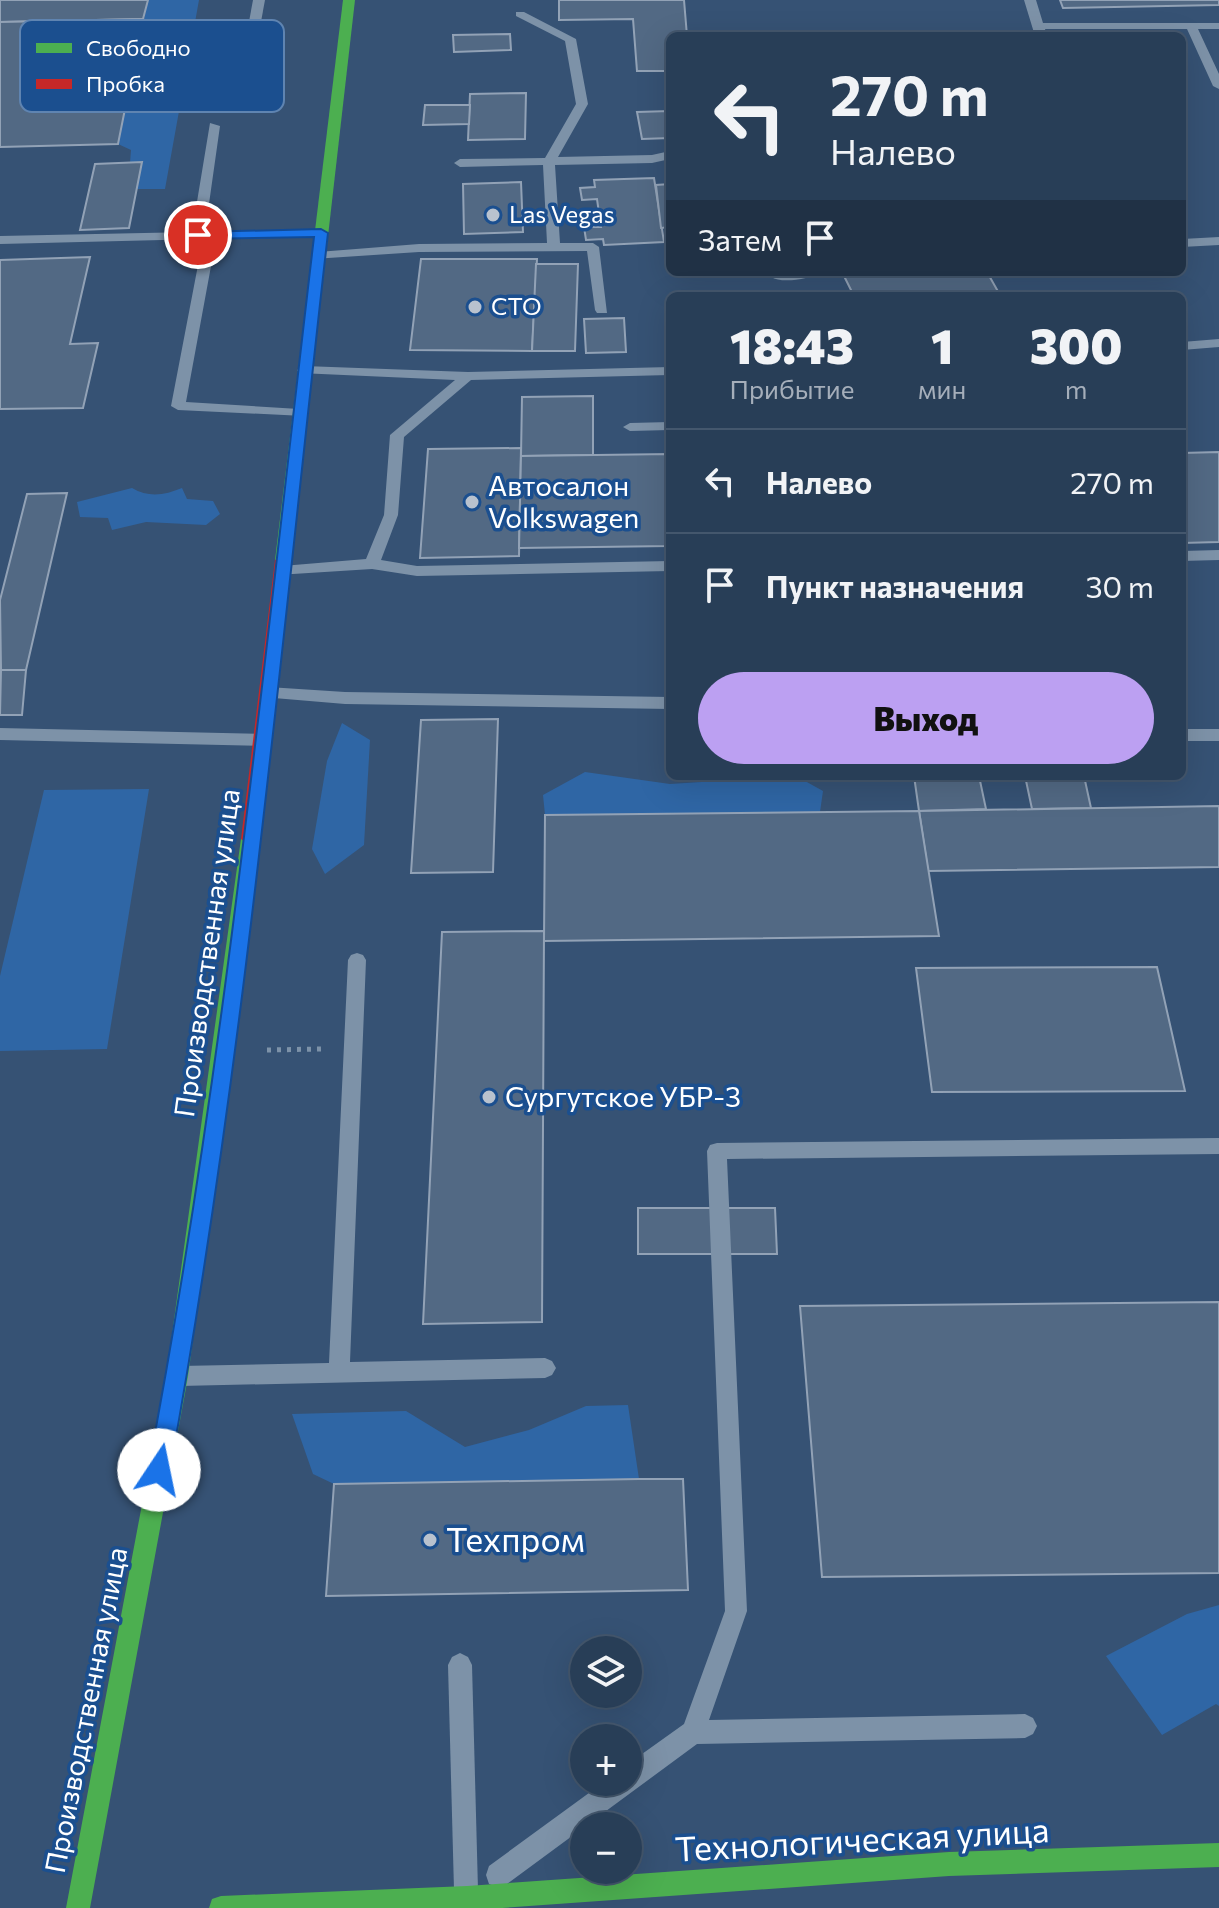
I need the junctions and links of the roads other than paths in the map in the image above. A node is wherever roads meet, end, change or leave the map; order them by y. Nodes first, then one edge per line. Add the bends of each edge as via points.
1 (259, 0) edge
2 (349, 0) edge
3 (1030, 0) edge
4 (520, 14) dead end
5 (255, 20) edge
6 (1191, 26) junction
7 (1219, 26) edge
8 (1040, 31) edge
9 (1219, 86) edge
10 (214, 126) dead end
11 (666, 156) edge
12 (549, 162) junction
13 (460, 163) dead end
14 (321, 233) junction
15 (204, 235) junction
16 (0, 240) edge
17 (1219, 241) edge
18 (1186, 243) edge
19 (554, 247) junction
20 (318, 256) junction
21 (785, 276) edge
22 (778, 277) dead end
23 (602, 310) dead end
24 (1219, 343) edge
25 (1186, 346) edge
26 (304, 370) junction
27 (666, 371) edge
28 (468, 376) junction
29 (299, 413) junction
30 (630, 427) dead end
31 (666, 427) edge
32 (1219, 555) edge
33 (1186, 556) edge
34 (372, 564) junction
35 (666, 566) edge
36 (282, 571) junction
37 (268, 693) junction
38 (666, 703) edge
39 (0, 734) edge
40 (1186, 735) edge
41 (1219, 735) edge
42 (263, 740) junction
43 (357, 960) dead end
44 (1219, 1146) edge
45 (545, 1368) dead end
46 (339, 1372) junction
47 (177, 1377) junction
48 (460, 1665) dead end
49 (1025, 1726) dead end
50 (693, 1732) junction
51 (642, 1769) edge
52 (606, 1796) edge
53 (1219, 1855) edge
54 (467, 1898) junction
55 (78, 1908) edge
56 (221, 1908) edge

1 - 5 lane
2 - 14 main road, Производственная улица
3 - 8 lane
4 - 12 lane via 570,39 582,104
6 - 7 lane
6 - 8 lane
6 - 9 lane
10 - 15 lane
11 - 12 lane
12 - 13 lane
12 - 19 lane
14 - 15 lane
14 - 20 main road, Производственная улица
15 - 16 lane
15 - 29 lane via 178,406
17 - 18 lane
19 - 20 lane via 419,248
19 - 23 lane via 593,247
20 - 26 main road, Производственная улица
21 - 22 lane
24 - 25 lane
26 - 28 lane
26 - 29 main road, Производственная улица
27 - 28 lane
28 - 34 lane via 397,435 391,515
29 - 36 main road, Производственная улица
30 - 31 lane
32 - 33 lane
34 - 35 lane via 417,571
34 - 36 lane
36 - 37 main road, Производственная улица
37 - 38 lane
37 - 42 main road, Производственная улица
39 - 42 lane
40 - 41 lane
42 - 47 main road, Производственная улица
43 - 46 lane
44 - 50 lane via 717,1151 736,1611
45 - 46 lane
46 - 47 lane
47 - 55 main road, Производственная улица
48 - 54 lane
49 - 50 lane
50 - 51 lane
52 - 54 lane
53 - 54 main road, Технологическая улица via 949,1864
54 - 56 main road, Технологическая улица

